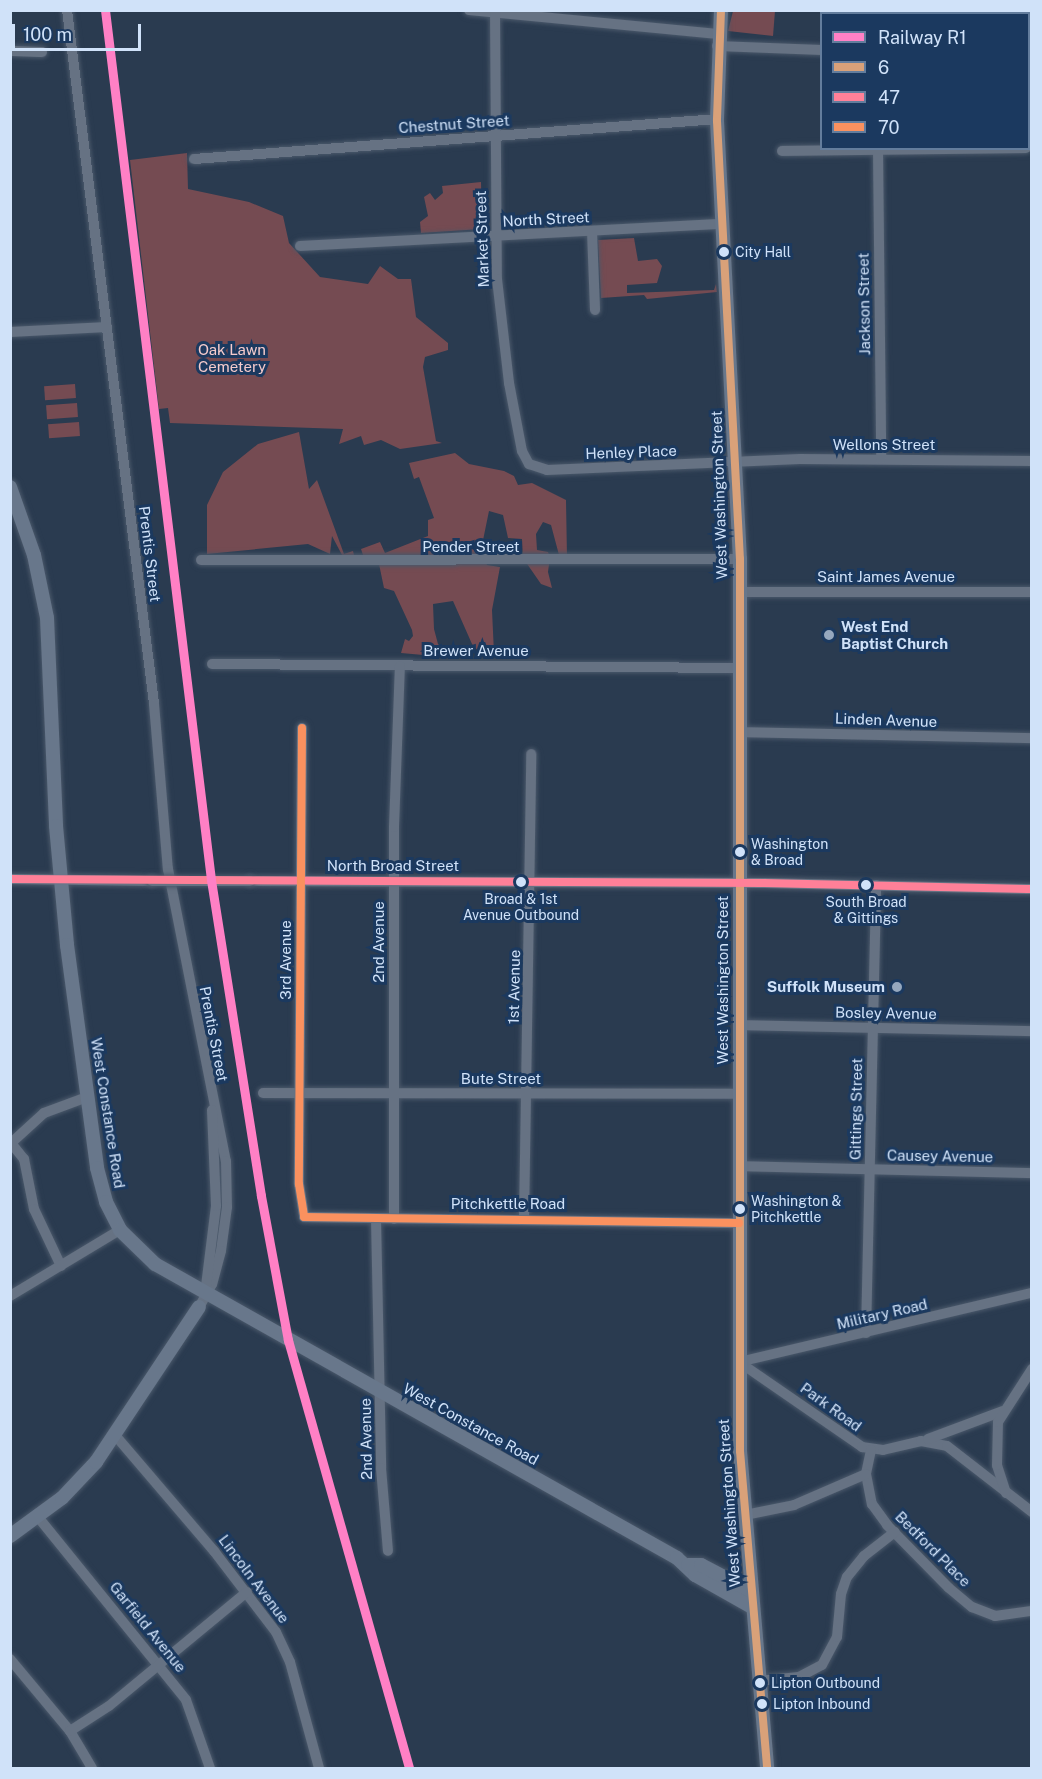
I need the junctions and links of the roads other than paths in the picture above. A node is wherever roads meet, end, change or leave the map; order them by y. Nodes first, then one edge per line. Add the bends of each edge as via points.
1 (67, 10) edge
2 (469, 10) edge
3 (721, 10) edge
4 (495, 12) edge
5 (717, 40) junction
6 (820, 50) edge
7 (10, 51) edge
8 (42, 52) dead end
9 (717, 119) junction
10 (495, 136) junction
11 (878, 150) edge
12 (782, 151) dead end
13 (194, 159) dead end
14 (722, 224) junction
15 (592, 231) junction
16 (495, 237) junction
17 (300, 246) dead end
18 (595, 310) dead end
19 (107, 327) junction
20 (10, 332) edge
21 (881, 459) junction
22 (1032, 461) edge
23 (735, 463) junction
24 (529, 464) joint
25 (10, 487) edge
26 (740, 559) junction
27 (201, 560) dead end
28 (740, 592) junction
29 (1032, 592) edge
30 (212, 664) dead end
31 (400, 666) junction
32 (740, 668) junction
33 (302, 728) dead end
34 (740, 732) junction
35 (1032, 738) edge
36 (531, 754) dead end
37 (10, 879) edge
38 (60, 879) junction
39 (301, 880) junction
40 (394, 880) junction
41 (530, 882) junction
42 (739, 882) junction
43 (876, 885) junction
44 (1032, 889) edge
45 (740, 1025) junction
46 (873, 1027) junction
47 (1032, 1031) edge
48 (263, 1093) dead end
49 (300, 1094) junction
50 (394, 1094) junction
51 (527, 1094) junction
52 (740, 1094) junction
53 (87, 1097) junction
54 (11, 1144) edge
55 (739, 1166) junction
56 (870, 1169) junction
57 (1032, 1173) edge
58 (300, 1192) joint
59 (376, 1219) junction
60 (394, 1219) junction
61 (525, 1220) junction
62 (739, 1222) junction
63 (120, 1230) junction
64 (61, 1266) junction
65 (1032, 1293) edge
66 (205, 1294) junction
67 (10, 1296) edge
68 (199, 1307) joint
69 (866, 1333) junction
70 (739, 1362) junction
71 (1032, 1369) edge
72 (380, 1391) junction
73 (1003, 1411) junction
74 (115, 1435) junction
75 (921, 1441) junction
76 (871, 1450) junction
77 (866, 1474) junction
78 (1007, 1496) junction
79 (1032, 1512) edge
80 (745, 1515) junction
81 (38, 1517) junction
82 (895, 1532) junction
83 (10, 1536) edge
84 (388, 1551) dead end
85 (688, 1565) junction
86 (751, 1591) junction
87 (247, 1592) junction
88 (752, 1607) junction
89 (1032, 1611) edge
90 (10, 1659) edge
91 (160, 1664) junction
92 (758, 1681) junction
93 (70, 1731) junction
94 (92, 1768) edge
95 (210, 1768) edge
96 (319, 1768) edge
97 (767, 1768) edge

1 - 19 street, Prentis Street
2 - 4 street
3 - 5 main road, West Washington Street
4 - 5 street
4 - 10 street, Market Street
5 - 6 street
5 - 9 main road, West Washington Street
7 - 8 street
9 - 10 street, Chestnut Street
9 - 14 main road, West Washington Street
10 - 13 street, Chestnut Street
10 - 16 street, Market Street
11 - 12 street
11 - 21 street, Jackson Street
14 - 15 street, North Street
14 - 23 main road, West Washington Street
15 - 16 street, North Street
15 - 18 street
16 - 17 street, North Street
16 - 24 street, Market Street via 509,383 522,450
19 - 20 street
19 - 66 street, Prentis Street via 154,704 168,869 212,1100 223,1135 227,1191 221,1251 212,1284
21 - 22 street, Wellons Street
21 - 23 street, Wellons Street
23 - 24 street, Henley Place via 547,470
23 - 26 main road, West Washington Street
25 - 38 main road, West Constance Road via 34,555 47,618
26 - 27 street, Pender Street
26 - 28 main road, West Washington Street
28 - 29 street, Saint James Avenue
28 - 32 main road, West Washington Street
30 - 31 street, Brewer Avenue
31 - 32 street, Brewer Avenue
31 - 40 street, 2nd Avenue
32 - 34 main road, West Washington Street
33 - 39 street, 3rd Avenue
34 - 35 street, Linden Avenue
34 - 42 main road, West Washington Street
36 - 41 street, 1st Avenue
37 - 38 street, North Broad Street
38 - 39 street, North Broad Street, bridge
38 - 53 main road, West Constance Road
39 - 40 street, North Broad Street
39 - 49 street, 3rd Avenue
40 - 41 street, North Broad Street
40 - 50 street, 2nd Avenue
41 - 42 street, North Broad Street
41 - 51 street, 1st Avenue
42 - 43 street, North Broad Street
42 - 45 main road, West Washington Street
43 - 44 street, North Broad Street
43 - 46 street, Gittings Street
45 - 46 street, Bosley Avenue
45 - 52 main road, West Washington Street
46 - 47 street, Bosley Avenue
46 - 56 street, Gittings Street
48 - 49 street, Bute Street
49 - 50 street, Bute Street
49 - 58 street, 3rd Avenue
50 - 51 street, Bute Street
50 - 60 street, 2nd Avenue
51 - 52 street, Bute Street
51 - 61 street, 1st Avenue
52 - 55 main road, West Washington Street
53 - 54 street via 44,1113
53 - 63 main road, West Constance Road via 100,1185
54 - 64 street via 24,1159 34,1209
55 - 56 street, Causey Avenue
55 - 62 main road, West Washington Street
56 - 57 street, Causey Avenue
56 - 69 street, Gittings Street
58 - 59 street, Pitchkettle Road via 301,1213 308,1218
59 - 60 street, Pitchkettle Road
59 - 72 street, 2nd Avenue
60 - 61 street, Pitchkettle Road
61 - 62 street, Pitchkettle Road
62 - 70 main road, West Washington Street
63 - 64 street
63 - 66 main road, West Constance Road via 154,1264
64 - 67 street
65 - 69 street, Military Road
66 - 68 street
66 - 72 main road, West Constance Road
68 - 74 main road
69 - 70 street, Military Road
70 - 76 street, Park Road via 858,1446
70 - 80 main road, West Washington Street
71 - 73 street
72 - 84 street, 2nd Avenue
72 - 85 main road, West Constance Road
73 - 75 street via 966,1428
73 - 78 street via 996,1450
74 - 81 main road via 78,1482
74 - 87 street, Lincoln Avenue
75 - 76 street, Park Road
75 - 78 street, Park Road via 947,1446
76 - 77 street, Bedford Place
77 - 80 street via 794,1505
77 - 82 street, Bedford Place via 872,1504
78 - 79 street, Park Road
80 - 86 main road, West Washington Street
81 - 83 main road
81 - 91 street, Garfield Avenue
82 - 89 street, Bedford Place via 972,1607 995,1616
82 - 92 street via 864,1556 847,1577 841,1594 837,1637 822,1665 799,1677
85 - 86 main road, West Constance Road via 701,1565
85 - 88 main road, West Constance Road via 695,1575
86 - 88 main road, West Washington Street
87 - 91 street
87 - 96 street, Lincoln Avenue via 284,1646
88 - 92 main road, West Washington Street
90 - 93 street
91 - 93 street
91 - 95 street, Garfield Avenue via 194,1716
92 - 97 main road, West Washington Street
93 - 94 street

